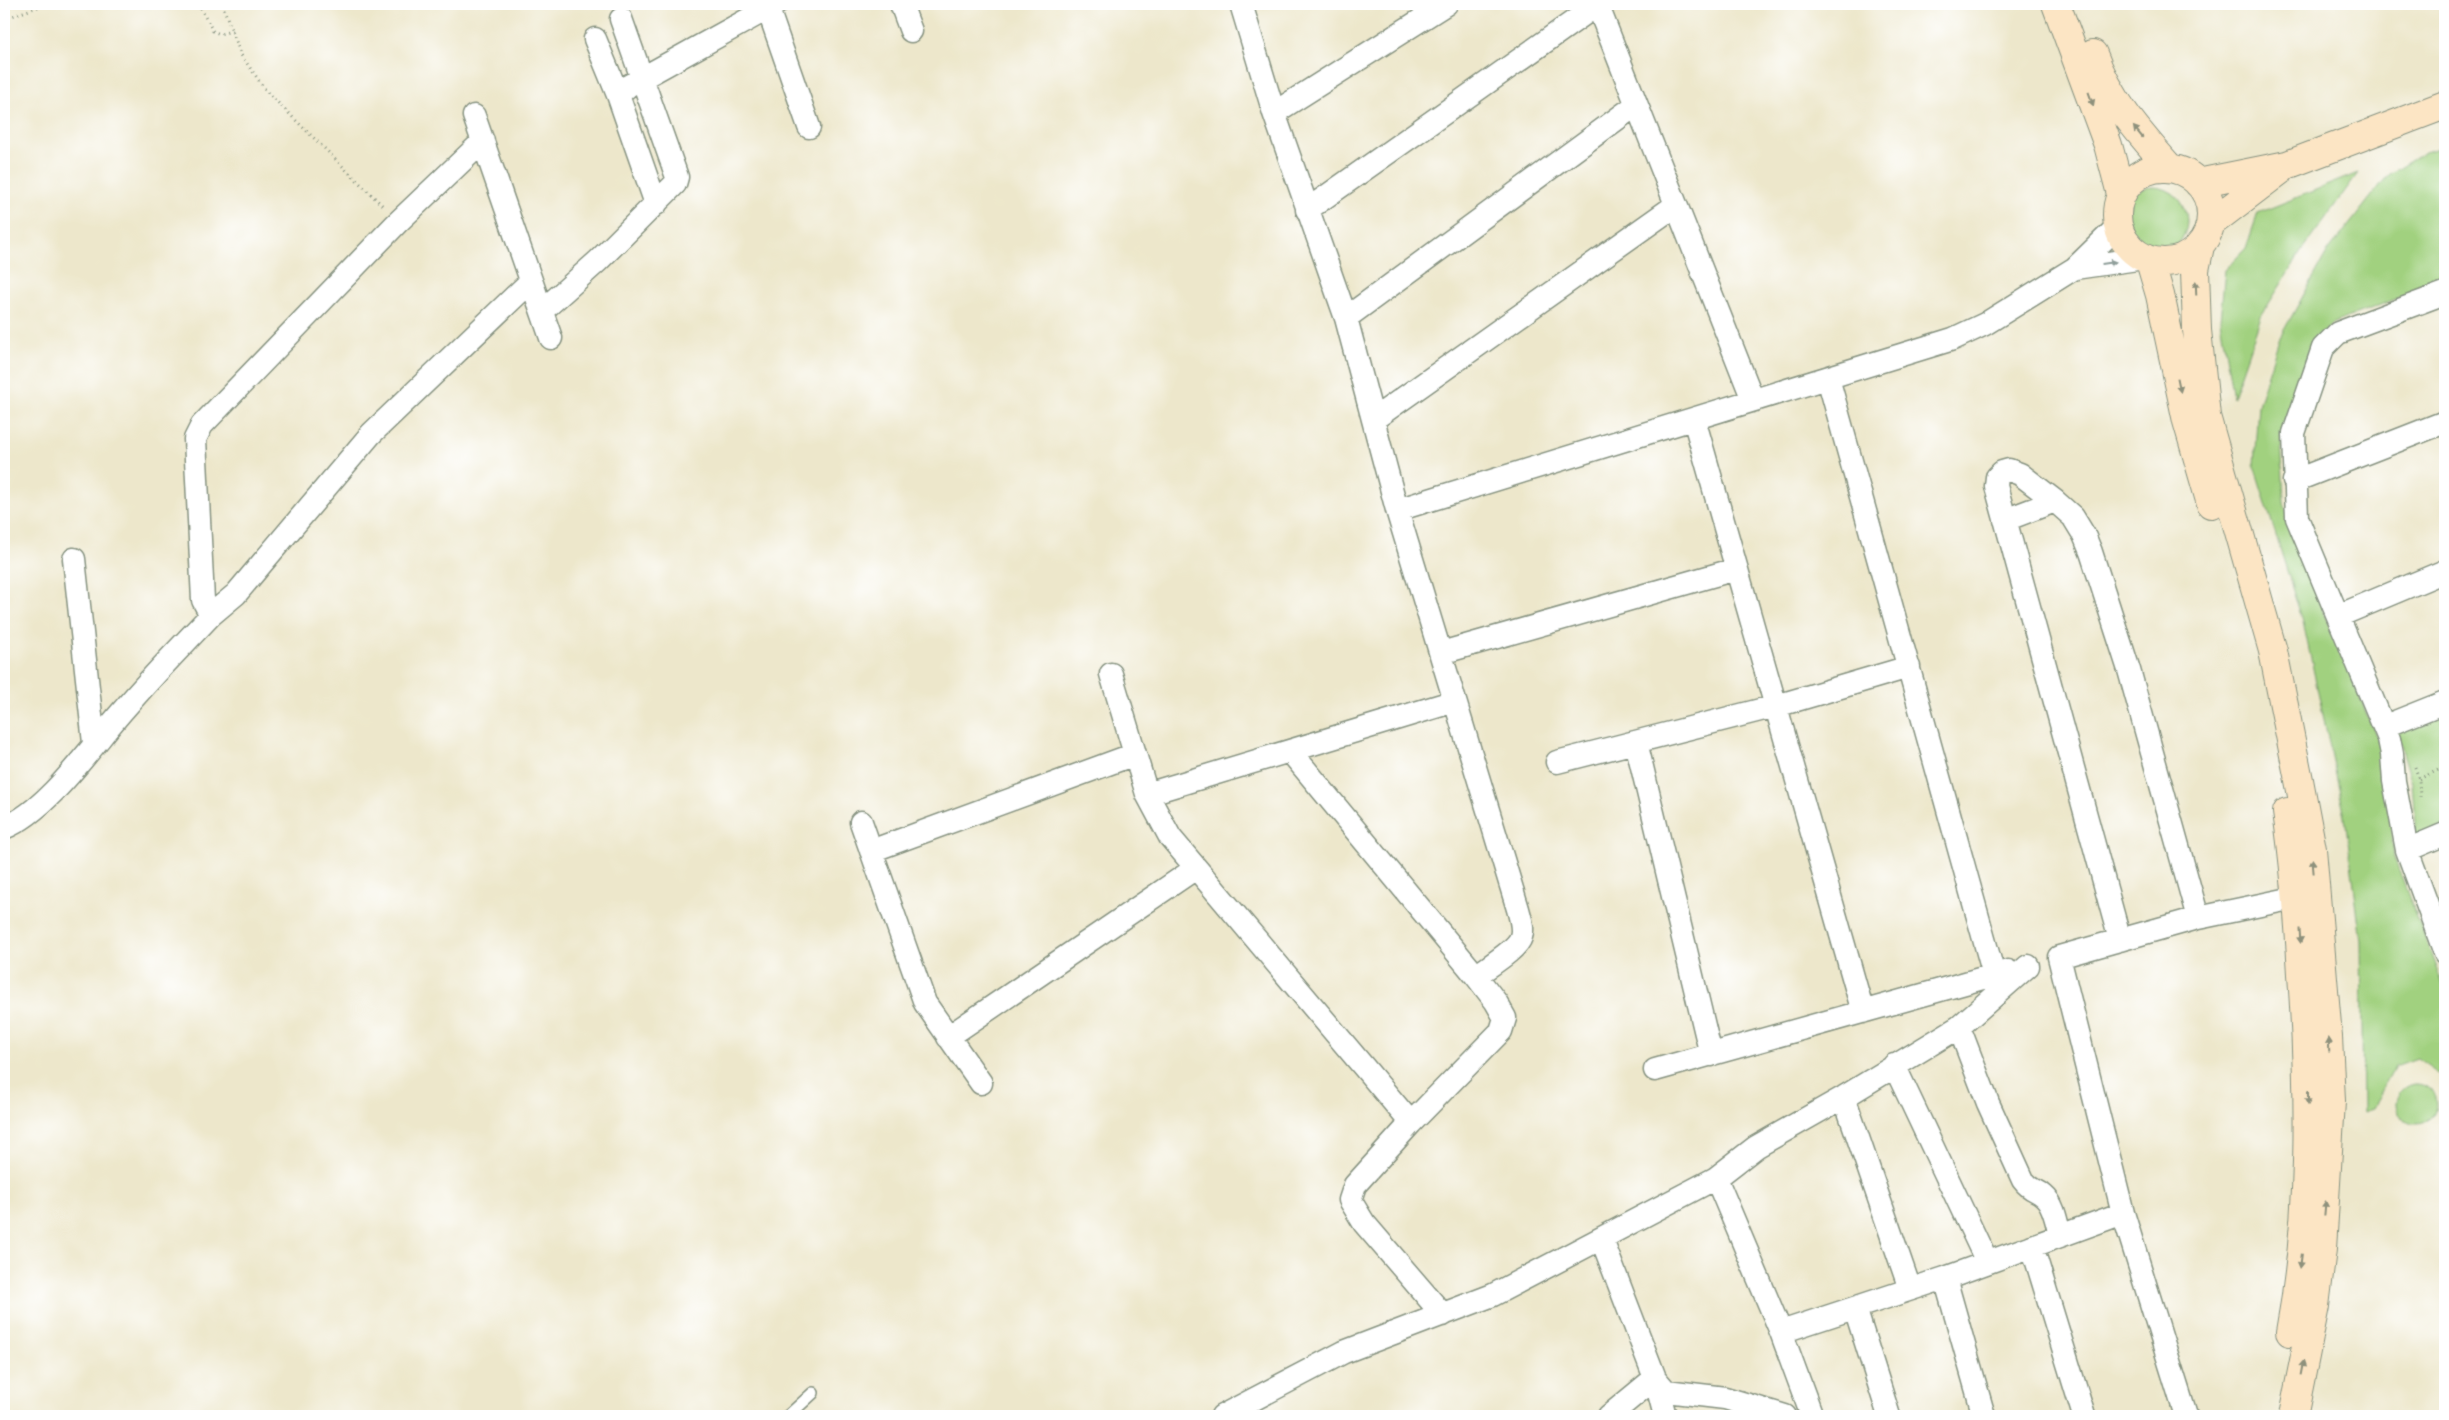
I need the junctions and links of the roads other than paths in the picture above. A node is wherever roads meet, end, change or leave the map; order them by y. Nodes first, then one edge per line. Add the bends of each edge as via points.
1 (901, 4) edge
2 (1241, 4) edge
3 (1446, 4) edge
4 (1597, 4) edge
5 (2056, 4) edge
6 (2074, 4) edge
7 (772, 6) edge
8 (621, 19) dead end
9 (911, 31) dead end
10 (595, 39) dead end
11 (643, 78) junction
12 (618, 96) junction
13 (1636, 105) junction
14 (2445, 105) edge
15 (1274, 113) junction
16 (474, 116) dead end
17 (809, 127) dead end
18 (483, 141) junction
19 (2287, 165) junction
20 (2170, 168) junction
21 (2198, 182) junction
22 (2121, 194) junction
23 (656, 204) junction
24 (1676, 205) junction
25 (1307, 210) junction
26 (2118, 226) junction
27 (2206, 234) junction
28 (2147, 260) junction
29 (2075, 268) junction
30 (532, 281) junction
31 (2445, 293) edge
32 (542, 311) junction
33 (1346, 318) junction
34 (551, 338) dead end
35 (1828, 378) junction
36 (1753, 400) junction
37 (1694, 418) junction
38 (1374, 419) junction
39 (2445, 422) edge
40 (2294, 481) junction
41 (2056, 501) junction
42 (1397, 510) junction
43 (2005, 520) junction
44 (74, 559) dead end
45 (1736, 569) junction
46 (2445, 571) edge
47 (211, 615) junction
48 (2338, 616) junction
49 (1440, 653) junction
50 (1909, 667) junction
51 (1111, 674) dead end
52 (1455, 701) junction
53 (2445, 702) edge
54 (1776, 706) junction
55 (2384, 726) junction
56 (1636, 742) junction
57 (94, 743) junction
58 (1290, 751) junction
59 (1135, 754) junction
60 (1557, 762) dead end
61 (1147, 794) junction
62 (861, 822) dead end
63 (4, 828) edge
64 (2445, 834) edge
65 (2407, 850) junction
66 (871, 851) junction
67 (1196, 868) junction
68 (2306, 895) junction
69 (2198, 918) junction
70 (2120, 940) junction
71 (2445, 954) edge
72 (2059, 957) junction
73 (2028, 966) junction
74 (1994, 975) junction
75 (1476, 976) junction
76 (1863, 1012) junction
77 (1959, 1026) junction
78 (948, 1037) junction
79 (1711, 1055) junction
80 (1894, 1066) junction
81 (1655, 1070) dead end
82 (980, 1083) dead end
83 (1844, 1097) junction
84 (1411, 1123) junction
85 (1716, 1178) junction
86 (2123, 1213) junction
87 (2060, 1236) junction
88 (1602, 1240) junction
89 (2032, 1246) junction
90 (1987, 1262) junction
91 (1946, 1278) junction
92 (1910, 1289) junction
93 (1855, 1308) junction
94 (1442, 1315) junction
95 (1781, 1332) junction
96 (1655, 1378) junction
97 (813, 1393) dead end
98 (788, 1416) edge
99 (1222, 1416) edge
100 (1609, 1416) edge
101 (1665, 1416) edge
102 (1785, 1416) edge
103 (1812, 1416) edge
104 (1889, 1416) edge
105 (1984, 1416) edge
106 (2084, 1416) edge
107 (2186, 1416) edge
108 (2276, 1416) edge
109 (2293, 1416) edge

1 - 9 street
2 - 15 street
3 - 15 street
4 - 13 street
4 - 25 street
5 -> 22 main road via 2108,145
20 -> 6 main road via 2116,103 2098,68
7 - 11 street
7 - 17 street
8 - 11 street
10 - 12 street
11 - 12 street via 623,89
11 - 23 street via 677,177 676,184
12 - 23 street
13 - 24 street
13 - 33 street
14 - 19 main road
15 - 25 street
16 - 18 street
18 - 30 street
18 - 47 street via 399,221 202,425 194,439 203,600
19 - 21 main road
19 - 27 main road
20 - 21 main road
20 - 22 main road via 2142,173
21 - 27 main road via 2207,194 2211,208
22 - 26 main road via 2116,210
23 - 32 street
24 - 36 street
24 - 38 street
25 - 33 street
26 - 28 main road via 2123,240
26 - 29 street
27 - 28 main road via 2186,258 2168,263
68 -> 27 main road via 2312,849 2273,651 2206,416 2197,330 2195,270
29 -> 28 street
28 -> 68 main road via 2160,295 2187,421 2256,659
29 - 35 street via 1968,332
30 - 32 street
30 - 47 street via 371,434 236,594
31 - 40 street via 2338,333 2323,348 2294,433
32 - 34 street
33 - 38 street
35 - 36 street
35 - 50 street
36 - 37 street
37 - 42 street
37 - 45 street
38 - 42 street
39 - 40 street
40 - 48 street via 2297,518
41 - 43 street
41 - 43 street via 2020,474 2009,470 2002,472 1997,477 1996,486
41 - 69 street via 2073,517 2091,552 2129,670
42 - 49 street
43 - 70 street
44 - 57 street
45 - 49 street
45 - 54 street
46 - 48 street
47 - 57 street
48 - 55 street
49 - 52 street
50 - 54 street
50 - 74 street
51 - 59 street
52 - 58 street
52 - 75 street via 1522,926 1516,946
53 - 55 street
54 - 56 street
54 - 76 street
55 - 65 street via 2392,754
56 - 60 street
56 - 79 street
57 - 63 street via 33,811
58 - 61 street
58 - 75 street
59 - 61 street
59 - 66 street
61 - 67 street via 1170,837
62 - 66 street
64 - 65 street
65 - 71 street
66 - 78 street via 925,1003
67 - 78 street
67 - 84 street
68 - 69 street
68 -> 108 main road via 2309,1103 2303,1244
109 -> 68 main road via 2315,1306 2328,1173 2331,1101 2328,1037
69 - 70 street
70 - 72 street
72 - 73 street
72 - 86 street
73 - 74 street
73 - 77 street
74 - 76 street
75 - 84 street via 1505,1018 1501,1031
76 - 79 street
77 - 80 street
77 - 87 street via 1988,1103 2023,1180 2030,1190 2047,1198
78 - 82 street
79 - 81 street
80 - 83 street
80 - 90 street
83 - 85 street via 1756,1147
83 - 92 street
84 - 94 street via 1355,1185 1350,1200 1364,1223
85 - 88 street
85 - 95 street
86 - 87 street
86 - 107 street
87 - 89 street
88 - 94 street via 1494,1295
88 - 96 street
89 - 90 street
89 - 106 street
90 - 91 street
91 - 92 street
91 - 105 street
92 - 93 street
93 - 95 street
93 - 104 street
94 - 99 street via 1344,1352
95 - 103 street
96 - 100 street
96 - 101 street
96 - 102 street via 1666,1391 1725,1398
97 - 98 lane

